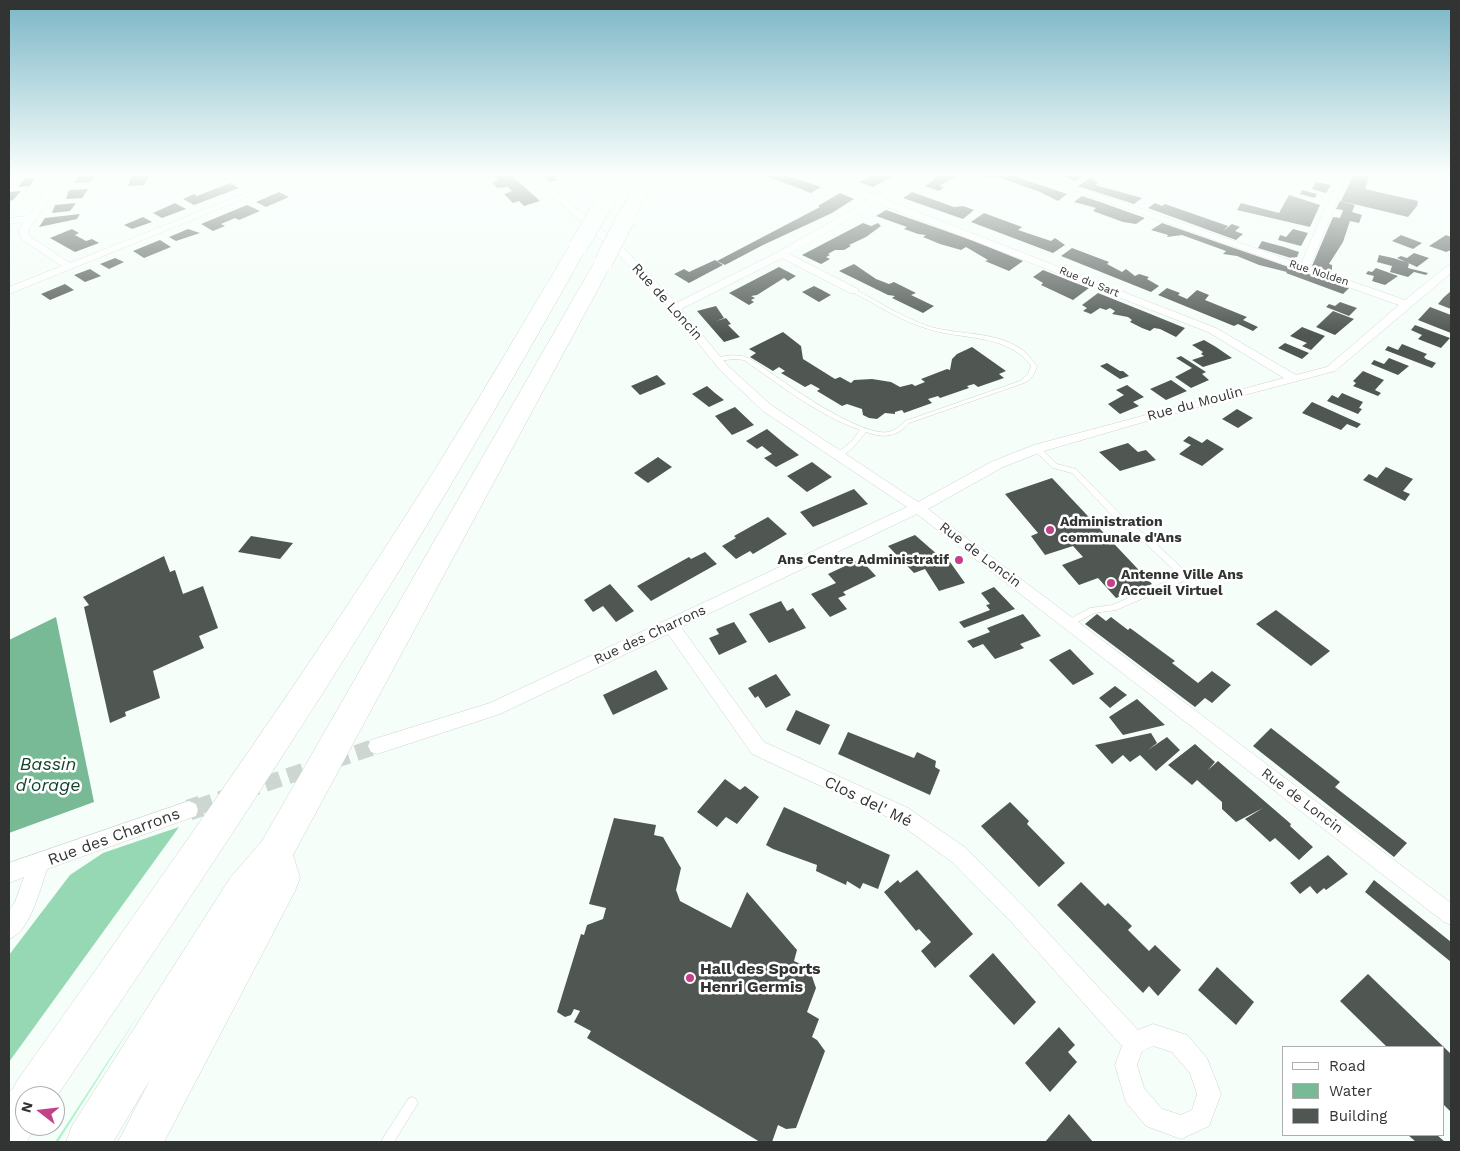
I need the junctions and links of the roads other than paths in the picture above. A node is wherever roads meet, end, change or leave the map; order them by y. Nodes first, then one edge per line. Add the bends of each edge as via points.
1 (25, 228) edge
2 (165, 228) edge
3 (589, 228) edge
4 (593, 228) edge
5 (621, 228) edge
6 (829, 228) edge
7 (953, 228) edge
8 (1187, 228) edge
9 (1321, 228) edge
10 (782, 254) junction
11 (68, 266) junction
12 (1304, 268) junction
13 (1451, 268) edge
14 (9, 291) edge
15 (854, 291) joint
16 (1408, 304) junction
17 (676, 308) junction
18 (716, 359) junction
19 (1292, 378) junction
20 (864, 430) junction
21 (1037, 449) junction
22 (840, 455) junction
23 (918, 508) junction
24 (1068, 623) junction
25 (670, 625) junction
26 (377, 746) tunnel mouth
27 (189, 810) tunnel mouth
28 (275, 853) junction
29 (38, 864) junction
30 (9, 873) edge
31 (1451, 915) edge
32 (9, 929) edge
33 (1134, 1043) dead end
34 (39, 1086) edge
35 (412, 1103) dead end
36 (88, 1142) edge
37 (140, 1142) edge
38 (387, 1142) edge

1 - 11 street via 24,237
2 - 11 street
3 - 34 highway, bridge via 365,602
4 - 17 street, Rue de Loncin
5 - 28 highway, bridge
6 - 10 street
7 - 19 street, Rue du Sart via 1212,330
8 - 12 street, Rue Nolden
9 - 12 street
10 - 15 street
10 - 17 street
11 - 14 street
12 - 16 street, Rue Nolden
13 - 16 street, Rue du Moulin
15 - 20 lane via 928,328 1007,344 1026,355 1034,366 1029,378 1022,382 907,422 898,432 885,434
16 - 19 street, Rue du Moulin via 1330,369
17 - 18 street, Rue de Loncin
18 - 20 lane via 735,357 746,360 825,411
18 - 22 street, Rue de Loncin via 767,408
19 - 21 street, Rue du Moulin
20 - 22 lane
21 - 23 street, Rue du Moulin via 998,464
21 - 24 lane via 1055,466 1074,472 1125,524 1180,571 1181,579 1113,608 1093,610
22 - 23 street, Rue de Loncin
23 - 24 street, Rue de Loncin
23 - 25 street, Rue des Charrons
24 - 31 street, Rue de Loncin
25 - 26 street, Rue des Charrons via 494,709
25 - 33 street, Clos del' Mé via 758,748 901,814 959,854
27 - 29 street, Rue des Charrons
28 - 36 highway via 243,891
28 - 37 highway via 282,878
29 - 30 street, Rue des Charrons
29 - 32 street via 23,908
35 - 38 lane

